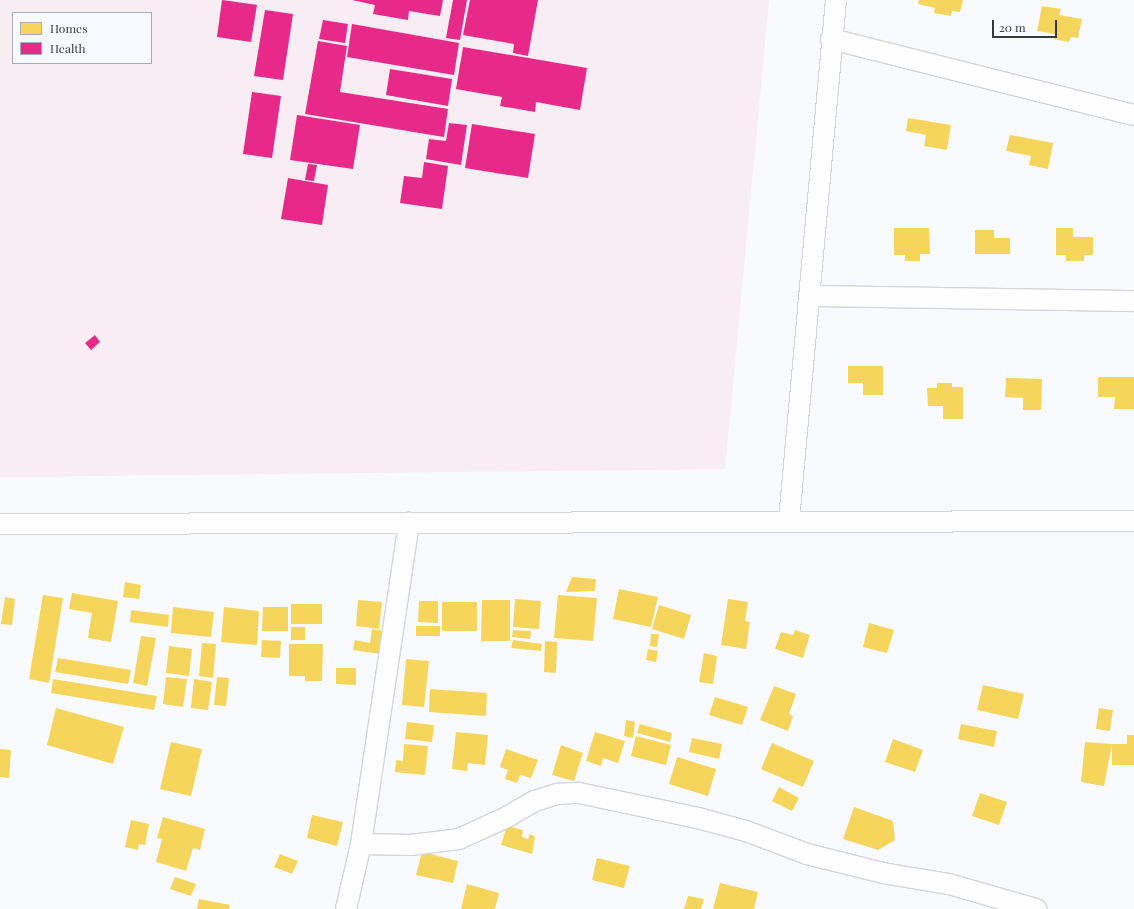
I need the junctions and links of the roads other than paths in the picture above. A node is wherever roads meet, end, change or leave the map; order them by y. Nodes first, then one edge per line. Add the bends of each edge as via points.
1 (836, 0) edge
2 (831, 39) junction
3 (1134, 115) edge
4 (811, 296) junction
5 (1134, 301) edge
6 (790, 520) junction
7 (1134, 521) edge
8 (409, 522) junction
9 (0, 524) edge
10 (361, 844) junction
11 (346, 909) edge
12 (1036, 909) edge

1 - 2 street
2 - 3 street
2 - 4 street
4 - 5 street
4 - 6 street
6 - 7 street
6 - 8 street
8 - 9 street
8 - 10 street
10 - 11 street
10 - 12 street via 411,846 459,839 535,801 557,794 579,793 698,818 746,831 807,854 883,873 949,884

